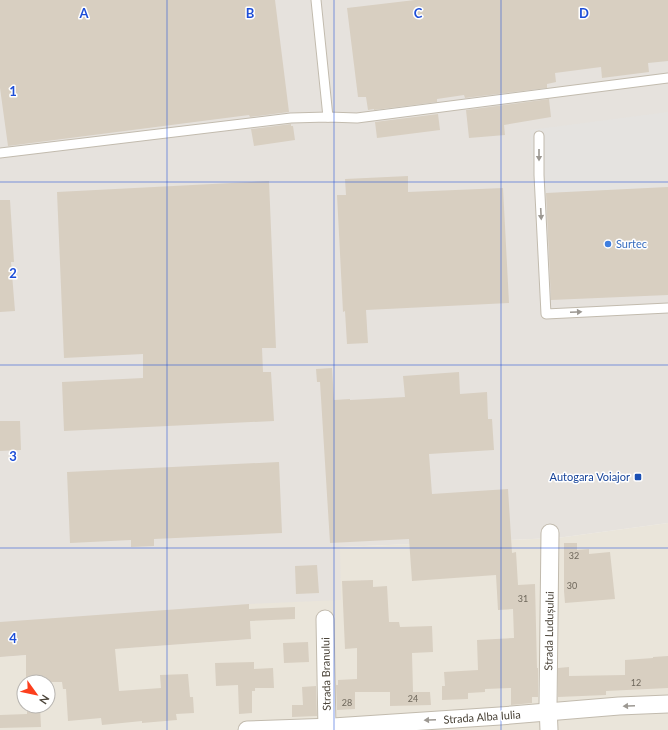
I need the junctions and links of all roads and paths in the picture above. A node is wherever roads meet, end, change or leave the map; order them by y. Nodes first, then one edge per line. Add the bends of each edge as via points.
1 (318, 0) edge
2 (668, 78) edge
3 (328, 117) junction
4 (539, 136) dead end
5 (0, 153) edge
6 (668, 308) edge
7 (550, 533) dead end
8 (325, 619) dead end
9 (668, 704) edge
10 (548, 712) junction
11 (327, 728) edge
12 (247, 730) edge
13 (549, 730) edge

1 - 3 lane
2 - 3 lane via 357,118
3 - 5 lane via 291,118
4 -> 6 lane via 546,314
7 - 10 street, Strada Ludușului
8 - 11 street, Strada Branului
9 -> 10 street, Strada Alba Iulia
10 -> 11 street, Strada Alba Iulia
10 - 13 street, Strada Ludușului
11 - 12 street, Strada Alba Iulia

